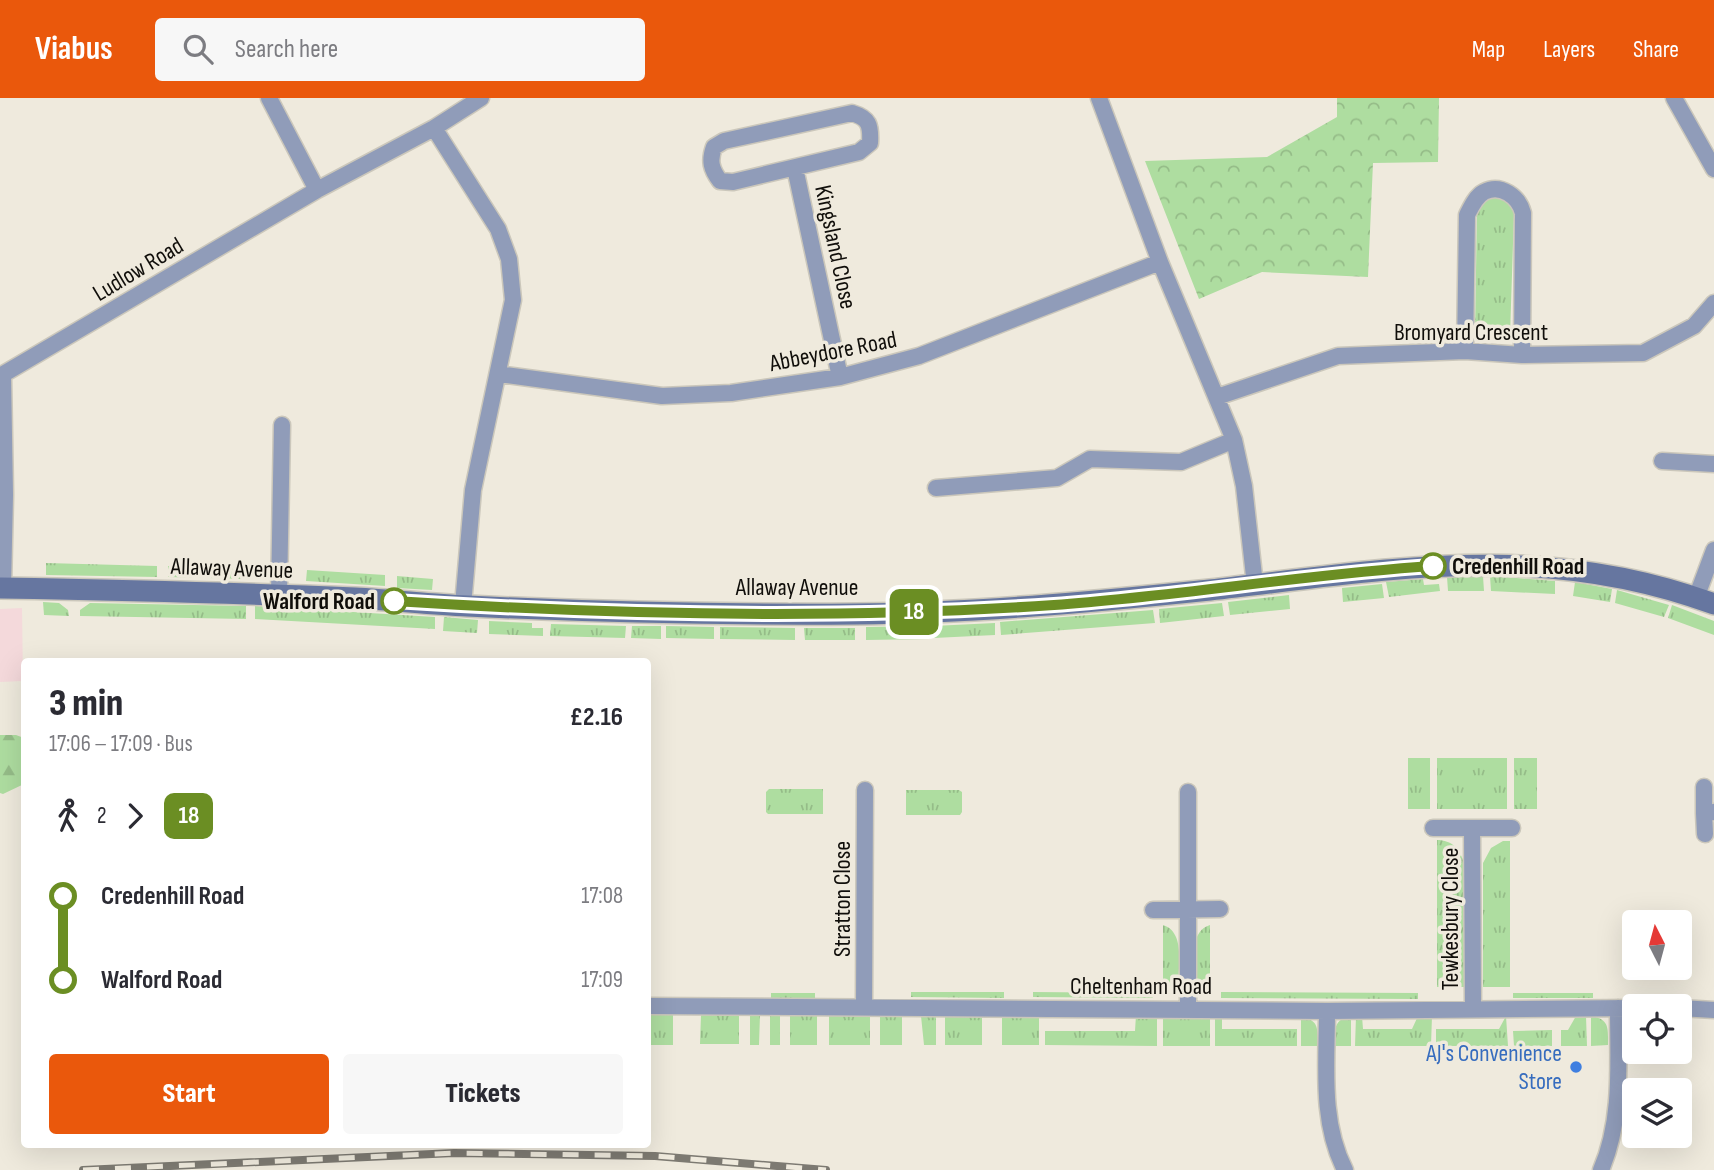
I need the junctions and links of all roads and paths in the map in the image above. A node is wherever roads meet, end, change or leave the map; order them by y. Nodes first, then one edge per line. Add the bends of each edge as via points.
1 (269, 98) edge
2 (481, 98) edge
3 (1098, 98) edge
4 (1674, 98) edge
5 (434, 128) junction
6 (795, 168) junction
7 (1714, 169) edge
8 (317, 190) junction
9 (1160, 262) junction
10 (1714, 303) edge
11 (1465, 351) junction
12 (1522, 355) junction
13 (499, 373) junction
14 (2, 376) edge
15 (840, 377) junction
16 (1217, 397) junction
17 (282, 425) dead end
18 (1234, 440) junction
19 (1662, 461) dead end
20 (1714, 464) edge
21 (936, 488) dead end
22 (1714, 550) edge
23 (1255, 585) junction
24 (2, 588) edge
25 (279, 596) junction
26 (1705, 601) edge
27 (463, 606) junction
28 (1704, 788) dead end
29 (865, 790) dead end
30 (1188, 792) dead end
31 (1709, 813) edge
32 (1433, 828) dead end
33 (1472, 828) junction
34 (1512, 828) dead end
35 (1705, 834) dead end
36 (1188, 909) junction
37 (1220, 909) dead end
38 (1153, 910) dead end
39 (651, 1006) edge
40 (864, 1007) junction
41 (1188, 1008) junction
42 (1622, 1008) edge
43 (1473, 1009) junction
44 (1692, 1009) edge
45 (1714, 1010) edge
46 (1327, 1011) junction
47 (1622, 1046) edge
48 (1345, 1170) edge
49 (1601, 1170) edge

1 - 8 street
2 - 5 street, Ludlow Road
3 - 9 street
4 - 7 street
5 - 8 street, Ludlow Road
5 - 13 street via 498,229 509,259 513,300
6 - 6 street, Kingsland Close via 720,181 709,159 714,147 724,141 852,113 869,124 870,143 859,152
6 - 15 street, Kingsland Close
8 - 14 street, Ludlow Road
9 - 15 street, Abbeydore Road via 919,356
9 - 16 street
10 - 12 street, Bromyard Crescent via 1694,326 1643,353
11 - 12 street, Bromyard Crescent
11 - 12 street via 1467,215 1483,192 1497,189 1521,203 1523,213
11 - 16 street, Bromyard Crescent via 1338,356
13 - 15 street, Abbeydore Road via 662,396 731,393
13 - 27 street via 473,490
14 - 24 street, Ludlow Road
16 - 18 street
17 - 25 street
18 - 21 street via 1181,462 1090,459 1056,478
18 - 23 street
19 - 20 street
22 - 26 street
23 - 26 street, Allaway Avenue via 1390,569 1519,565 1613,575
23 - 27 street, Allaway Avenue via 1064,604 856,614
24 - 25 street, Allaway Avenue
25 - 27 street, Allaway Avenue
28 - 31 street
29 - 40 street, Stratton Close
30 - 36 street
31 - 35 street
32 - 33 street, Tewkesbury Close
33 - 34 street, Tewkesbury Close
33 - 43 street, Tewkesbury Close
36 - 37 street
36 - 38 street
36 - 41 street
39 - 40 street, Cheltenham Road
40 - 41 street, Cheltenham Road
41 - 46 street, Cheltenham Road
42 - 43 street, Cheltenham Road
43 - 46 street, Cheltenham Road
44 - 45 street
46 - 48 street via 1328,1113
47 - 49 street via 1615,1125

